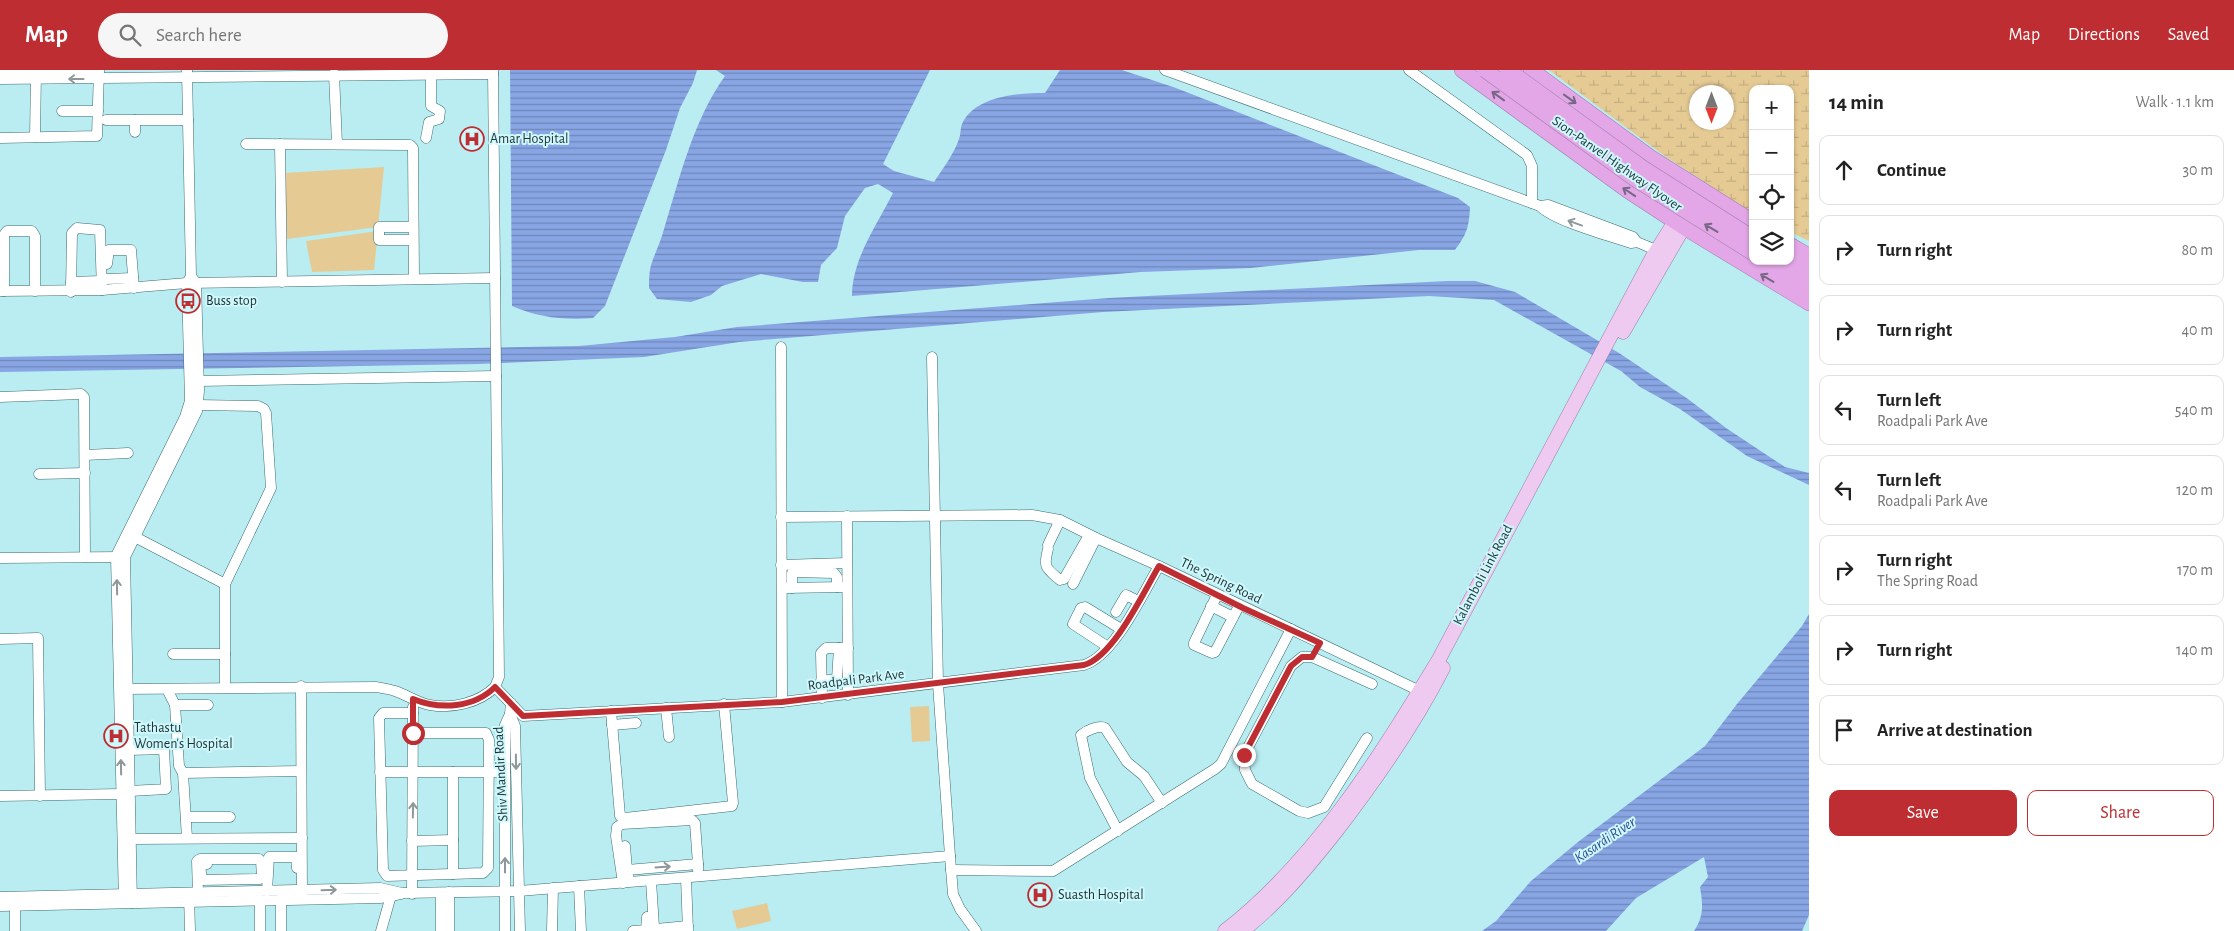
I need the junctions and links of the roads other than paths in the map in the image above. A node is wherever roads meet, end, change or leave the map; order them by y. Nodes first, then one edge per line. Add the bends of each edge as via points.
1 (0, 70) edge
2 (12, 70) edge
3 (1165, 70) edge
4 (1409, 70) edge
5 (1462, 70) edge
6 (1485, 70) edge
7 (1508, 70) edge
8 (1531, 70) edge
9 (493, 72) edge
10 (36, 73) edge
11 (98, 73) edge
12 (187, 74) edge
13 (334, 74) junction
14 (431, 74) junction
15 (0, 79) edge
16 (98, 111) junction
17 (62, 112) dead end
18 (106, 120) dead end
19 (135, 120) junction
20 (188, 120) junction
21 (135, 132) dead end
22 (35, 137) junction
23 (0, 138) edge
24 (426, 138) dead end
25 (246, 144) dead end
26 (280, 144) junction
27 (337, 144) junction
28 (1703, 191) junction
29 (1536, 205) junction
30 (1750, 220) edge
31 (1678, 224) junction
32 (408, 227) junction
33 (1749, 235) edge
34 (408, 240) junction
35 (1794, 247) edge
36 (1749, 250) edge
37 (1662, 253) junction
38 (1809, 256) edge
39 (1794, 263) edge
40 (1773, 265) edge
41 (1809, 272) edge
42 (495, 278) junction
43 (414, 279) junction
44 (192, 280) junction
45 (282, 282) junction
46 (134, 283) junction
47 (104, 285) junction
48 (72, 287) junction
49 (1809, 287) edge
50 (2, 291) edge
51 (35, 291) junction
52 (1809, 303) edge
53 (780, 347) dead end
54 (932, 357) dead end
55 (496, 374) junction
56 (196, 378) junction
57 (0, 397) edge
58 (196, 398) junction
59 (128, 453) dead end
60 (85, 455) junction
61 (85, 473) junction
62 (39, 474) dead end
63 (847, 516) junction
64 (935, 516) junction
65 (781, 517) junction
66 (1060, 520) junction
67 (135, 537) junction
68 (1092, 537) junction
69 (85, 557) junction
70 (120, 557) junction
71 (0, 558) edge
72 (847, 563) junction
73 (781, 565) junction
74 (1159, 566) junction
75 (226, 584) junction
76 (1073, 584) dead end
77 (842, 587) junction
78 (787, 588) junction
79 (1217, 595) junction
80 (1138, 602) junction
81 (1212, 606) junction
82 (1238, 606) junction
83 (1233, 616) junction
84 (1127, 619) junction
85 (1291, 629) junction
86 (1121, 630) junction
87 (0, 639) edge
88 (1320, 643) junction
89 (1108, 647) junction
90 (843, 648) junction
91 (173, 654) dead end
92 (225, 654) junction
93 (1312, 657) junction
94 (1352, 658) junction
95 (1345, 670) junction
96 (821, 681) junction
97 (938, 684) junction
98 (1372, 684) dead end
99 (301, 686) junction
100 (495, 687) junction
101 (225, 688) junction
102 (123, 689) junction
103 (166, 690) junction
104 (1424, 693) junction
105 (848, 695) junction
106 (822, 698) junction
107 (413, 699) junction
108 (782, 702) junction
109 (511, 703) junction
110 (724, 704) junction
111 (175, 705) junction
112 (208, 705) dead end
113 (666, 708) junction
114 (610, 711) junction
115 (413, 713) junction
116 (510, 714) junction
117 (636, 723) dead end
118 (612, 725) junction
119 (413, 733) junction
120 (669, 737) dead end
121 (1367, 738) dead end
122 (129, 750) junction
123 (301, 770) junction
124 (380, 772) junction
125 (413, 772) junction
126 (452, 772) junction
127 (489, 772) junction
128 (505, 772) junction
129 (183, 773) junction
130 (125, 793) junction
131 (0, 796) edge
132 (40, 796) junction
133 (1162, 803) junction
134 (186, 817) junction
135 (230, 817) dead end
136 (1118, 831) junction
137 (187, 838) junction
138 (302, 838) junction
139 (131, 839) junction
140 (453, 840) junction
141 (412, 841) junction
142 (625, 846) dead end
143 (950, 856) junction
144 (207, 864) dead end
145 (698, 864) junction
146 (624, 870) junction
147 (951, 870) junction
148 (453, 874) junction
149 (412, 875) junction
150 (699, 877) junction
151 (686, 878) junction
152 (648, 881) junction
153 (626, 882) junction
154 (577, 886) junction
155 (553, 888) junction
156 (519, 890) junction
157 (505, 891) junction
158 (301, 893) junction
159 (445, 893) junction
160 (399, 894) junction
161 (192, 896) junction
162 (263, 896) junction
163 (0, 897) edge
164 (128, 899) junction
165 (280, 899) junction
166 (15, 901) junction
167 (0, 906) edge
168 (688, 930) edge
169 (15, 931) edge
170 (190, 931) edge
171 (260, 931) edge
172 (281, 931) edge
173 (381, 931) edge
174 (441, 931) edge
175 (449, 931) edge
176 (505, 931) edge
177 (520, 931) edge
178 (552, 931) edge
179 (574, 931) edge
180 (581, 931) edge
181 (633, 931) edge
182 (976, 931) edge
183 (1225, 931) edge
184 (1242, 931) edge

1 - 2 street
2 - 10 street
3 - 29 street
4 - 29 street via 1527,155 1532,166
31 -> 5 highway
36 -> 6 highway, Sion-Panvel Highway Flyover, bridge via 1635,179
7 - 33 highway, Sion-Panvel Highway Flyover, bridge via 1643,168
8 -> 28 highway via 1650,157
9 - 14 street
9 - 42 street
10 - 11 street
10 - 15 street
10 - 22 street
11 - 12 street
11 - 16 street
12 - 13 street
12 - 20 street
13 - 14 street
13 - 27 street
14 - 24 street via 431,106 440,111 440,117 429,122
16 - 17 street
16 - 22 street via 96,137
18 - 19 street
19 - 20 street
19 - 21 street
20 - 44 street
22 - 23 street
25 - 26 street
26 - 27 street
26 - 45 street
27 - 32 street via 410,144 413,148
28 - 30 highway
28 - 31 main road, Kalamboli Link Road
29 - 37 street via 1546,212
31 - 37 main road, Kalamboli Link Road
52 -> 31 highway
32 - 34 street
32 - 34 street via 379,227 379,240
34 - 43 street
35 - 38 highway
37 - 104 main road, Kalamboli Link Road via 1442,652
39 - 41 highway
40 - 49 highway
42 - 43 street
42 - 55 street
43 - 45 street
44 - 45 street
44 - 46 street
44 - 56 street
46 - 47 street
46 - 47 street via 131,250 112,249 107,254
47 - 48 street
47 - 48 street via 100,230 77,228 72,233
48 - 51 street
50 - 51 street
50 - 51 street via 4,235 7,231 32,231 35,236
53 - 65 street
54 - 64 street
55 - 56 street
55 - 100 street via 500,676
56 - 58 street
57 - 60 street via 81,394 84,397
58 - 67 street via 193,420
58 - 70 street
58 - 75 street via 258,406 266,413 271,488
59 - 60 street
60 - 61 street
61 - 62 street
61 - 69 street
63 - 64 street, The Spring Road
63 - 65 street, The Spring Road
63 - 72 street
64 - 66 street, The Spring Road via 1032,515
64 - 97 street
65 - 73 street
66 - 68 street, The Spring Road
66 - 68 street via 1044,564 1060,580 1064,580
67 - 70 street
67 - 75 street
68 - 74 street, The Spring Road
68 - 76 street
69 - 70 street
69 - 71 street
70 - 102 street
72 - 73 street
72 - 77 street
73 - 78 street
74 - 79 street, The Spring Road
74 - 80 street, Roadpali Park Ave
75 - 92 street
77 - 78 street
77 - 78 street via 834,572 794,572
77 - 90 street
78 - 108 street
79 - 81 street
79 - 82 street, The Spring Road
80 - 84 street, Roadpali Park Ave
80 - 84 street via 1126,595 1114,611
81 - 83 street
81 - 83 street via 1194,645 1215,652
82 - 83 street
82 - 85 street, The Spring Road
84 - 86 street, Roadpali Park Ave
85 - 88 street, The Spring Road
85 - 133 street via 1221,764
86 - 89 street, Roadpali Park Ave
86 - 89 street via 1081,608 1073,624
87 - 132 street via 38,638
88 - 93 street
88 - 94 street, The Spring Road
89 - 97 street, Roadpali Park Ave via 1084,665
90 - 96 street via 837,679
90 - 96 street via 826,648 821,653
90 - 105 street
91 - 92 street
92 - 101 street
93 - 95 street
93 - 121 street via 1302,657 1291,666 1244,755 1252,784 1298,811 1308,813 1324,808
94 - 95 street
94 - 104 street, The Spring Road
95 - 98 street
96 - 106 street
97 - 105 street, Roadpali Park Ave
97 - 143 street
99 - 101 street
99 - 107 street via 376,687 394,690
99 - 123 street
100 - 107 street via 484,696 458,705 430,705
100 - 109 street
101 - 103 street
102 - 103 street
102 - 122 street
130 -> 102 street
103 - 111 street
104 - 183 main road, Kalamboli Link Road via 1300,859 1259,904
104 - 184 main road, Kalamboli Link Road via 1379,774 1308,866 1272,906
105 - 106 street, Roadpali Park Ave
106 - 108 street, Roadpali Park Ave
107 - 115 street
108 - 110 street, Roadpali Park Ave
109 - 114 street, Roadpali Park Ave via 523,716
109 - 116 street
110 - 113 street, Roadpali Park Ave
110 - 118 street via 732,806 620,816
111 - 112 street
111 - 129 street via 179,766
113 - 114 street, Roadpali Park Ave
113 - 120 street
114 - 118 street
115 - 119 street
115 - 124 street via 382,713 379,718
116 - 128 street, Shiv Mandir Road via 505,725
116 -> 156 street, Shiv Mandir Road via 515,726
117 - 118 street
119 - 125 street
119 - 127 street via 486,733
122 - 130 street
122 - 130 street via 164,750 166,789
123 - 129 street
123 - 138 street
124 - 125 street
124 - 149 street via 383,870 387,876
125 - 126 street
141 -> 125 street
126 - 127 street
126 - 140 street
127 - 128 street
127 - 148 street via 488,868 483,873
157 -> 128 street, Shiv Mandir Road
129 - 134 street
130 - 132 street
130 - 139 street
130 - 164 street
131 - 132 street
133 - 136 street
133 - 136 street via 1144,776 1127,762 1106,728 1085,732 1082,735 1090,778
134 - 135 street
134 - 137 street
136 - 147 street via 1053,871
137 - 138 street
137 - 139 street
138 - 158 street
139 - 164 street
140 - 141 street
140 - 148 street
141 - 149 street
142 - 146 street
143 - 147 street
143 - 150 street
144 - 161 street via 200,866 202,880 262,877 259,859 200,859 197,861
146 -> 145 street
145 - 146 street via 694,824 689,819 622,824 616,836
145 - 150 street
146 - 153 street
147 - 182 street via 953,894
148 - 149 street
149 - 160 street
150 - 151 street
151 - 152 street
151 - 168 street
152 - 153 street
152 - 168 street via 654,927
152 - 181 street via 648,927
153 - 154 street
154 - 155 street
154 - 179 street
154 - 180 street
155 - 156 street
155 - 178 street
156 - 157 street
156 - 177 street, Shiv Mandir Road
157 - 159 street
157 - 176 street, Shiv Mandir Road
158 - 160 street via 380,888
158 - 162 street
158 - 162 street via 297,858 268,857
158 - 165 street
159 - 160 street
159 - 174 street
159 - 175 street
160 - 173 street
161 - 162 street
161 - 164 street
161 - 170 street
162 - 165 street
162 - 171 street
163 - 166 street
164 - 166 street
165 - 172 street
166 - 167 street
166 - 169 street

